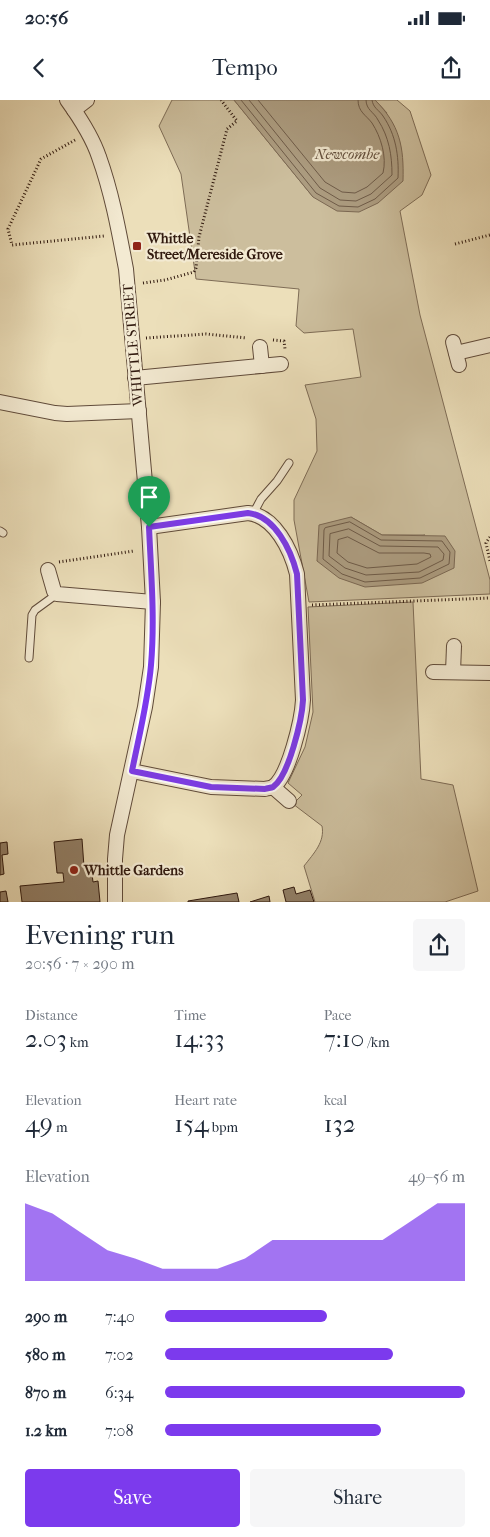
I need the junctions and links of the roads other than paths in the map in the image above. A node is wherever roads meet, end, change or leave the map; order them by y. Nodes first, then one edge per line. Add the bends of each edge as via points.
1 (87, 100) edge
2 (71, 105) edge
3 (490, 345) edge
4 (260, 347) road end
5 (456, 354) dead end
6 (281, 364) dead end
7 (262, 366) junction
8 (135, 378) junction
9 (0, 402) edge
10 (139, 411) junction
11 (289, 463) dead end
12 (253, 514) junction
13 (149, 527) junction
14 (48, 570) road end
15 (57, 594) junction
16 (153, 602) junction
17 (454, 646) dead end
18 (29, 658) dead end
19 (433, 672) dead end
20 (453, 672) junction
21 (490, 673) edge
22 (132, 771) junction
23 (273, 787) junction
24 (289, 800) dead end
25 (115, 902) edge

1 - 2 street
2 - 8 street, WHITTLE STREET via 99,156 119,234
3 - 5 street
4 - 7 street
6 - 7 street
7 - 8 street
8 - 10 street, WHITTLE STREET
9 - 10 street via 67,414
10 - 13 street, WHITTLE STREET
11 - 12 lane
12 - 13 street
12 - 23 street via 266,520 288,549 297,574 302,716 292,751
13 - 16 street, WHITTLE STREET
14 - 15 street
15 - 16 street
15 - 18 lane via 32,615
16 - 22 street, WHITTLE STREET via 151,666
17 - 20 street
19 - 20 street
20 - 21 street
22 - 23 street via 211,787
22 - 25 street, WHITTLE STREET via 117,835
23 - 24 street

